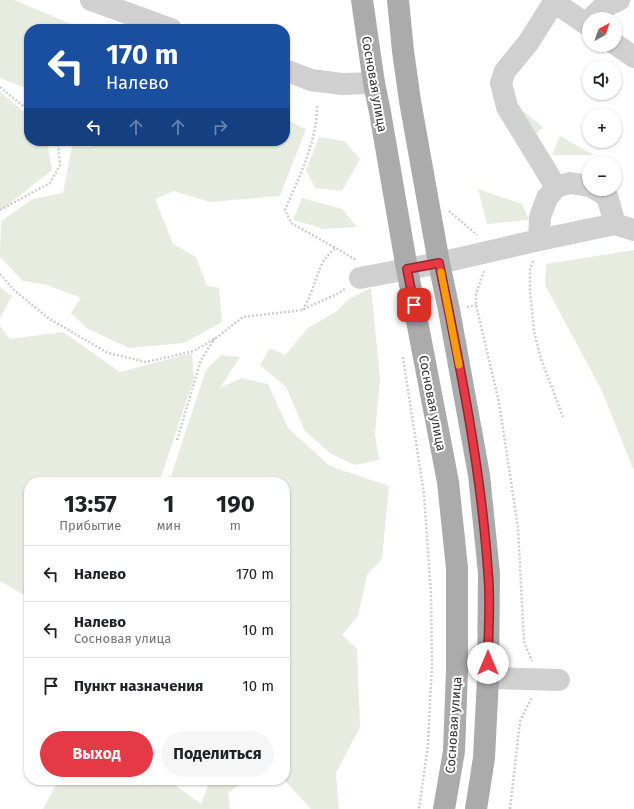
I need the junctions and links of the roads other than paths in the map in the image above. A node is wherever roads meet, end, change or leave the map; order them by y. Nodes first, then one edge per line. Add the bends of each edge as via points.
1 (91, 0) edge
2 (362, 0) edge
3 (398, 0) edge
4 (619, 0) edge
5 (598, 12) edge
6 (582, 18) edge
7 (157, 24) edge
8 (622, 49) edge
9 (634, 57) edge
10 (290, 72) edge
11 (374, 83) junction
12 (582, 185) edge
13 (556, 187) junction
14 (607, 196) edge
15 (625, 227) edge
16 (539, 240) junction
17 (439, 263) junction
18 (407, 269) junction
19 (367, 276) road end
20 (488, 678) junction
21 (559, 680) dead end
22 (444, 809) edge
23 (476, 809) edge

1 - 7 lane
2 - 11 main road, Сосновая улица
3 - 17 main road via 410,100
4 - 5 lane
6 - 13 lane via 554,2 528,44 505,71 501,83 507,107
8 - 9 lane
10 - 11 lane via 311,80 342,84
11 - 18 main road, Сосновая улица
12 - 13 lane via 570,183
13 - 16 lane via 547,198 540,217
14 - 15 lane
15 - 16 lane
16 - 17 lane
17 - 18 lane
17 - 20 main road via 479,475 489,573
18 - 19 lane
18 - 22 main road, Сосновая улица via 448,482 457,568 454,751
20 - 21 lane
20 - 23 main road via 484,758

